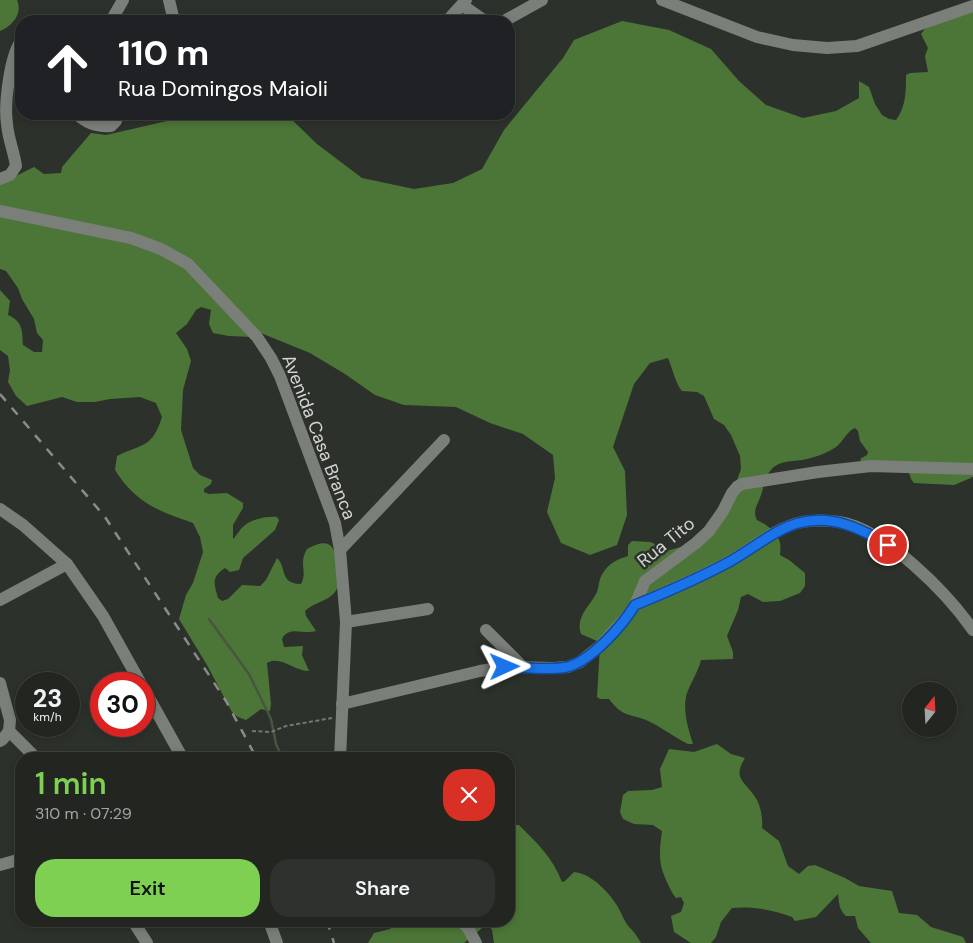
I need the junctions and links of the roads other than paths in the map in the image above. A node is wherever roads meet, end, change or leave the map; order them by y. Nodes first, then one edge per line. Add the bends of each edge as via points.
1 (123, 0) edge
2 (169, 0) edge
3 (542, 0) edge
4 (662, 0) edge
5 (464, 2) edge
6 (973, 6) edge
7 (114, 15) edge
8 (173, 15) edge
9 (452, 15) edge
10 (478, 15) edge
11 (515, 15) edge
12 (15, 52) edge
13 (86, 120) edge
14 (116, 120) edge
15 (0, 179) edge
16 (0, 211) edge
17 (444, 440) dead end
18 (973, 469) edge
19 (0, 508) edge
20 (340, 550) junction
21 (67, 564) junction
22 (0, 600) edge
23 (635, 605) junction
24 (428, 609) dead end
25 (346, 622) junction
26 (486, 630) dead end
27 (973, 630) edge
28 (523, 667) junction
29 (134, 672) edge
30 (0, 683) edge
31 (155, 709) edge
32 (342, 710) junction
33 (4, 736) edge
34 (27, 752) edge
35 (179, 752) edge
36 (340, 752) edge
37 (15, 861) edge
38 (0, 865) edge
39 (137, 927) edge
40 (271, 927) edge
41 (467, 927) edge
42 (147, 943) edge
43 (277, 943) edge
44 (476, 943) edge

1 - 7 street
2 - 8 street
3 - 11 street
4 - 6 street via 757,37 827,48 857,46
5 - 9 street
5 - 10 street
12 - 15 street via 6,112 16,166 10,175
13 - 14 street via 100,126 111,126
16 - 20 street, Avenida Casa Branca via 131,238 188,264 257,337 271,358 326,497
17 - 20 street
18 - 23 street, Rua Tito via 871,466 742,484 702,537 645,581
19 - 21 street
20 - 25 street, Avenida Casa Branca
21 - 22 street
21 - 29 street via 103,616
23 - 27 street via 730,561 779,530 801,522 820,520 841,522 866,531 888,545 918,569
23 - 28 street, Rua Tito via 599,648 580,662 553,668
24 - 25 street
25 - 32 street, Avenida Casa Branca
26 - 28 street
28 - 32 street, Rua Tito via 480,671
30 - 33 street via 10,720
31 - 35 street
32 - 36 street, Avenida Casa Branca
33 - 34 street
37 - 38 street
39 - 42 street
40 - 43 street
41 - 44 street

